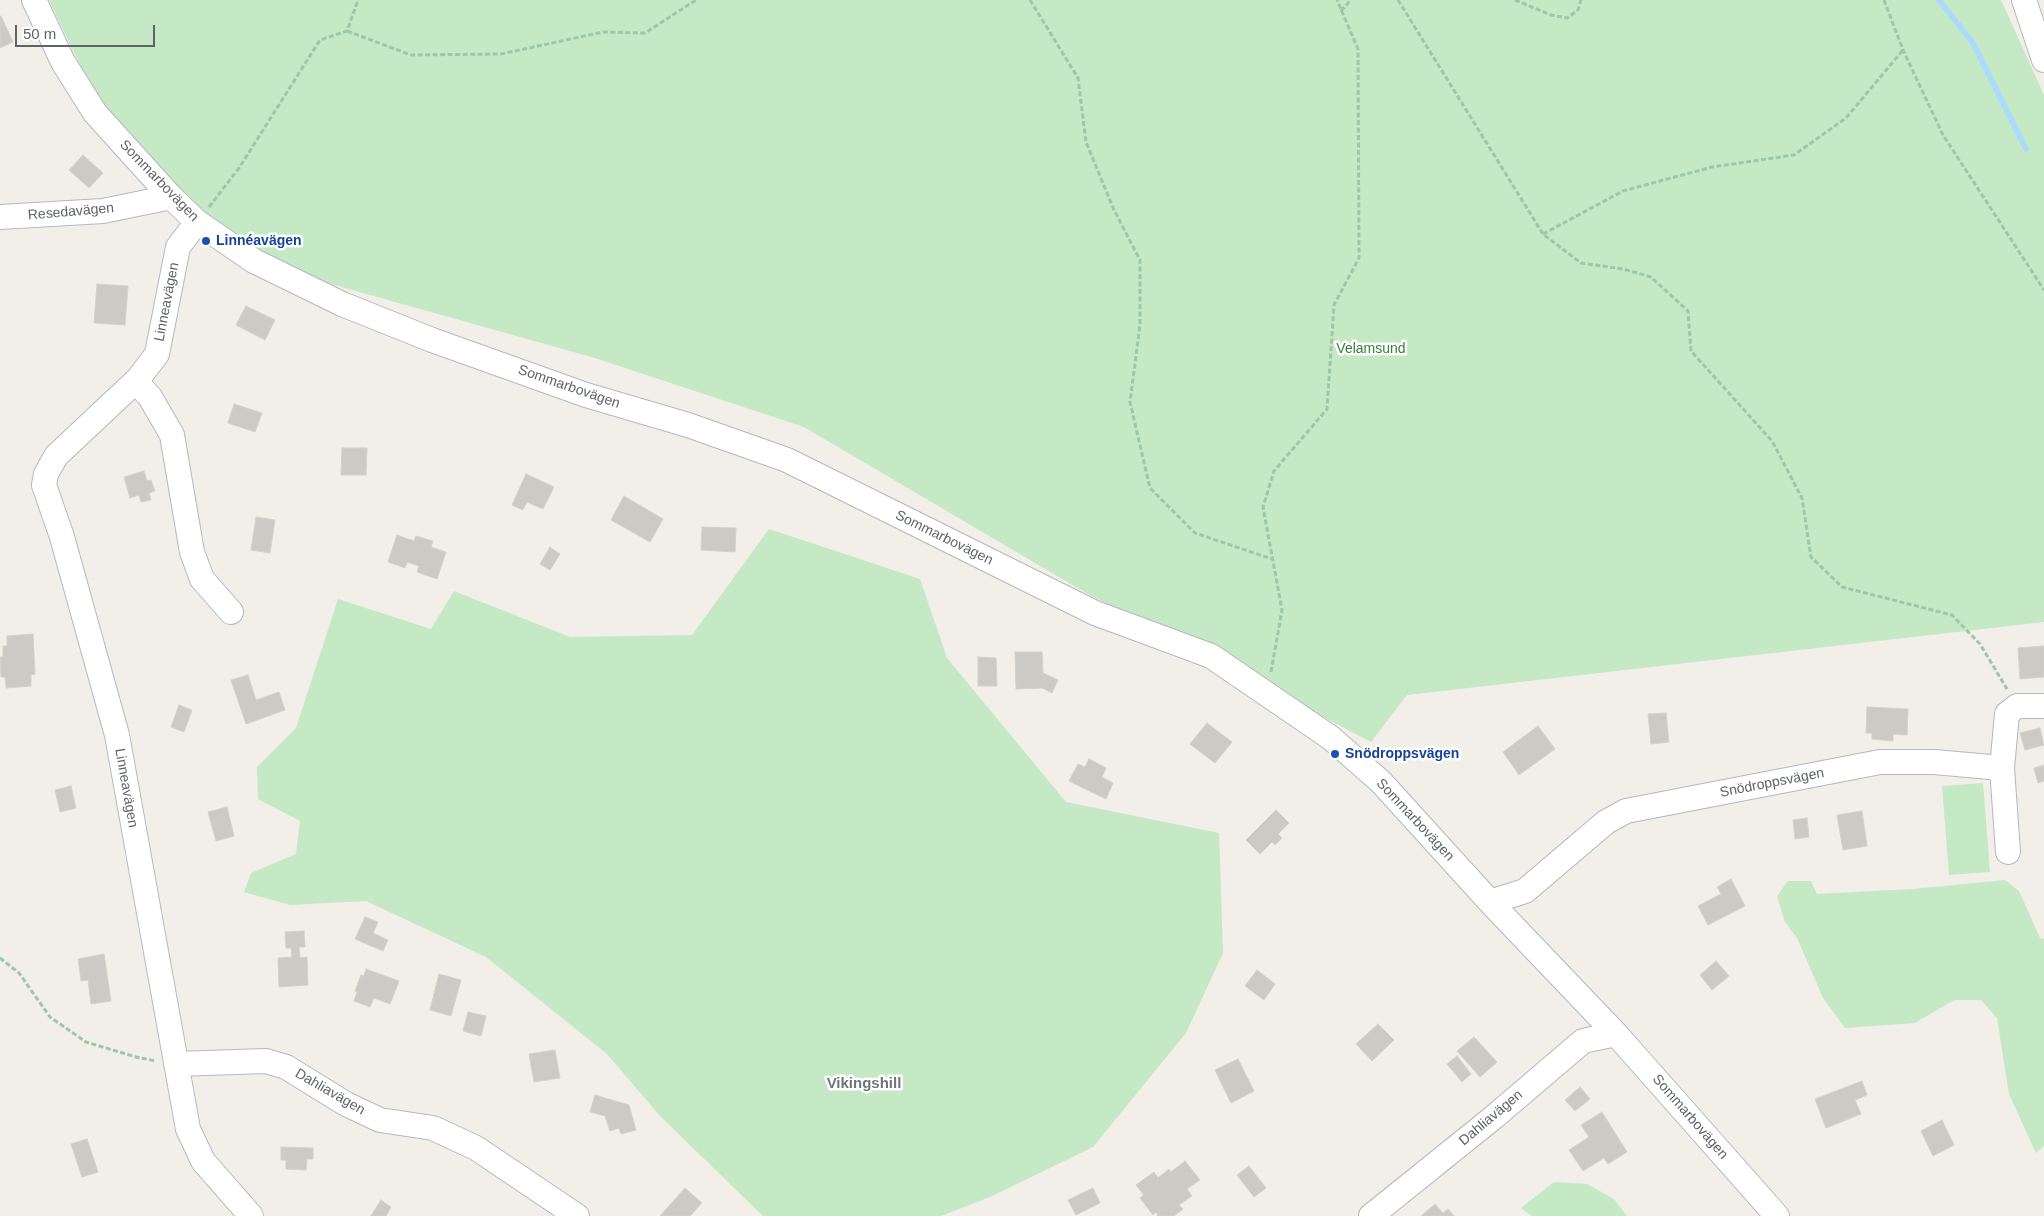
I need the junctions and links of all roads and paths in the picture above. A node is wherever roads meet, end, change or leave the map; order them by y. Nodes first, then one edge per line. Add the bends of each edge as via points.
1 (34, 0) edge
2 (358, 0) edge
3 (696, 0) edge
4 (1030, 0) edge
5 (1337, 0) edge
6 (1350, 0) edge
7 (1398, 0) edge
8 (1515, 0) edge
9 (1581, 0) edge
10 (1884, 0) edge
11 (2024, 0) edge
12 (1342, 11) junction
13 (347, 32) junction
14 (1903, 50) junction
15 (2044, 60) edge
16 (171, 197) junction
17 (0, 217) edge
18 (197, 222) junction
19 (1543, 234) junction
20 (2044, 290) edge
21 (136, 382) junction
22 (1272, 559) junction
23 (231, 612) dead end
24 (1267, 694) junction
25 (2017, 706) junction
26 (2044, 706) edge
27 (2002, 768) junction
28 (2008, 852) dead end
29 (1490, 902) junction
30 (0, 958) edge
31 (1616, 1034) junction
32 (176, 1064) junction
33 (251, 1216) edge
34 (577, 1216) edge
35 (1371, 1216) edge
36 (1777, 1216) edge

1 - 16 street, Sommarbovägen via 62,62 94,114
2 - 13 path
3 - 13 path via 646,33 603,32 501,54 411,55
4 - 22 path via 1078,78 1086,142 1114,210 1140,260 1140,324 1130,402 1150,488 1195,533
5 - 12 path
6 - 12 path
7 - 19 path
8 - 9 path via 1567,18 1578,10
10 - 14 path
11 - 15 street
12 - 22 path via 1358,48 1359,258 1334,305 1327,409 1274,472 1263,507
13 - 18 path via 320,40 239,168
14 - 19 path via 1846,118 1794,155 1712,167 1623,190
14 - 20 path via 1943,135
16 - 17 street, Resedavägen via 103,211
16 - 18 street, Sommarbovägen
18 - 21 street, Linneavägen via 178,248 157,354
18 - 24 street, Sommarbovägen via 254,261 342,304 586,395 688,425 787,460 1095,613 1211,656
19 - 25 path via 1581,263 1651,276 1688,311 1691,351 1772,441 1802,498 1811,556 1842,587 1952,615 1980,644
21 - 23 street via 150,397 172,435 192,552 202,579
21 - 32 street, Linneavägen via 56,456 44,485 62,537 116,736
22 - 24 path via 1282,610
24 - 29 street, Sommarbovägen via 1331,738 1381,782
25 - 26 street
25 - 27 street via 2007,714
27 - 28 street
27 - 29 street, Snödroppsvägen via 1934,762 1880,762 1626,811 1606,822 1525,892
29 - 31 street, Sommarbovägen
30 - 32 path via 19,973 50,1016 86,1042 136,1058
31 - 35 street, Dahliavägen via 1582,1040 1494,1117
31 - 36 street, Sommarbovägen
32 - 33 street, Linneavägen via 188,1129 203,1162
32 - 34 street, Dahliavägen via 266,1061 286,1067 346,1104 380,1120 433,1128 476,1148

